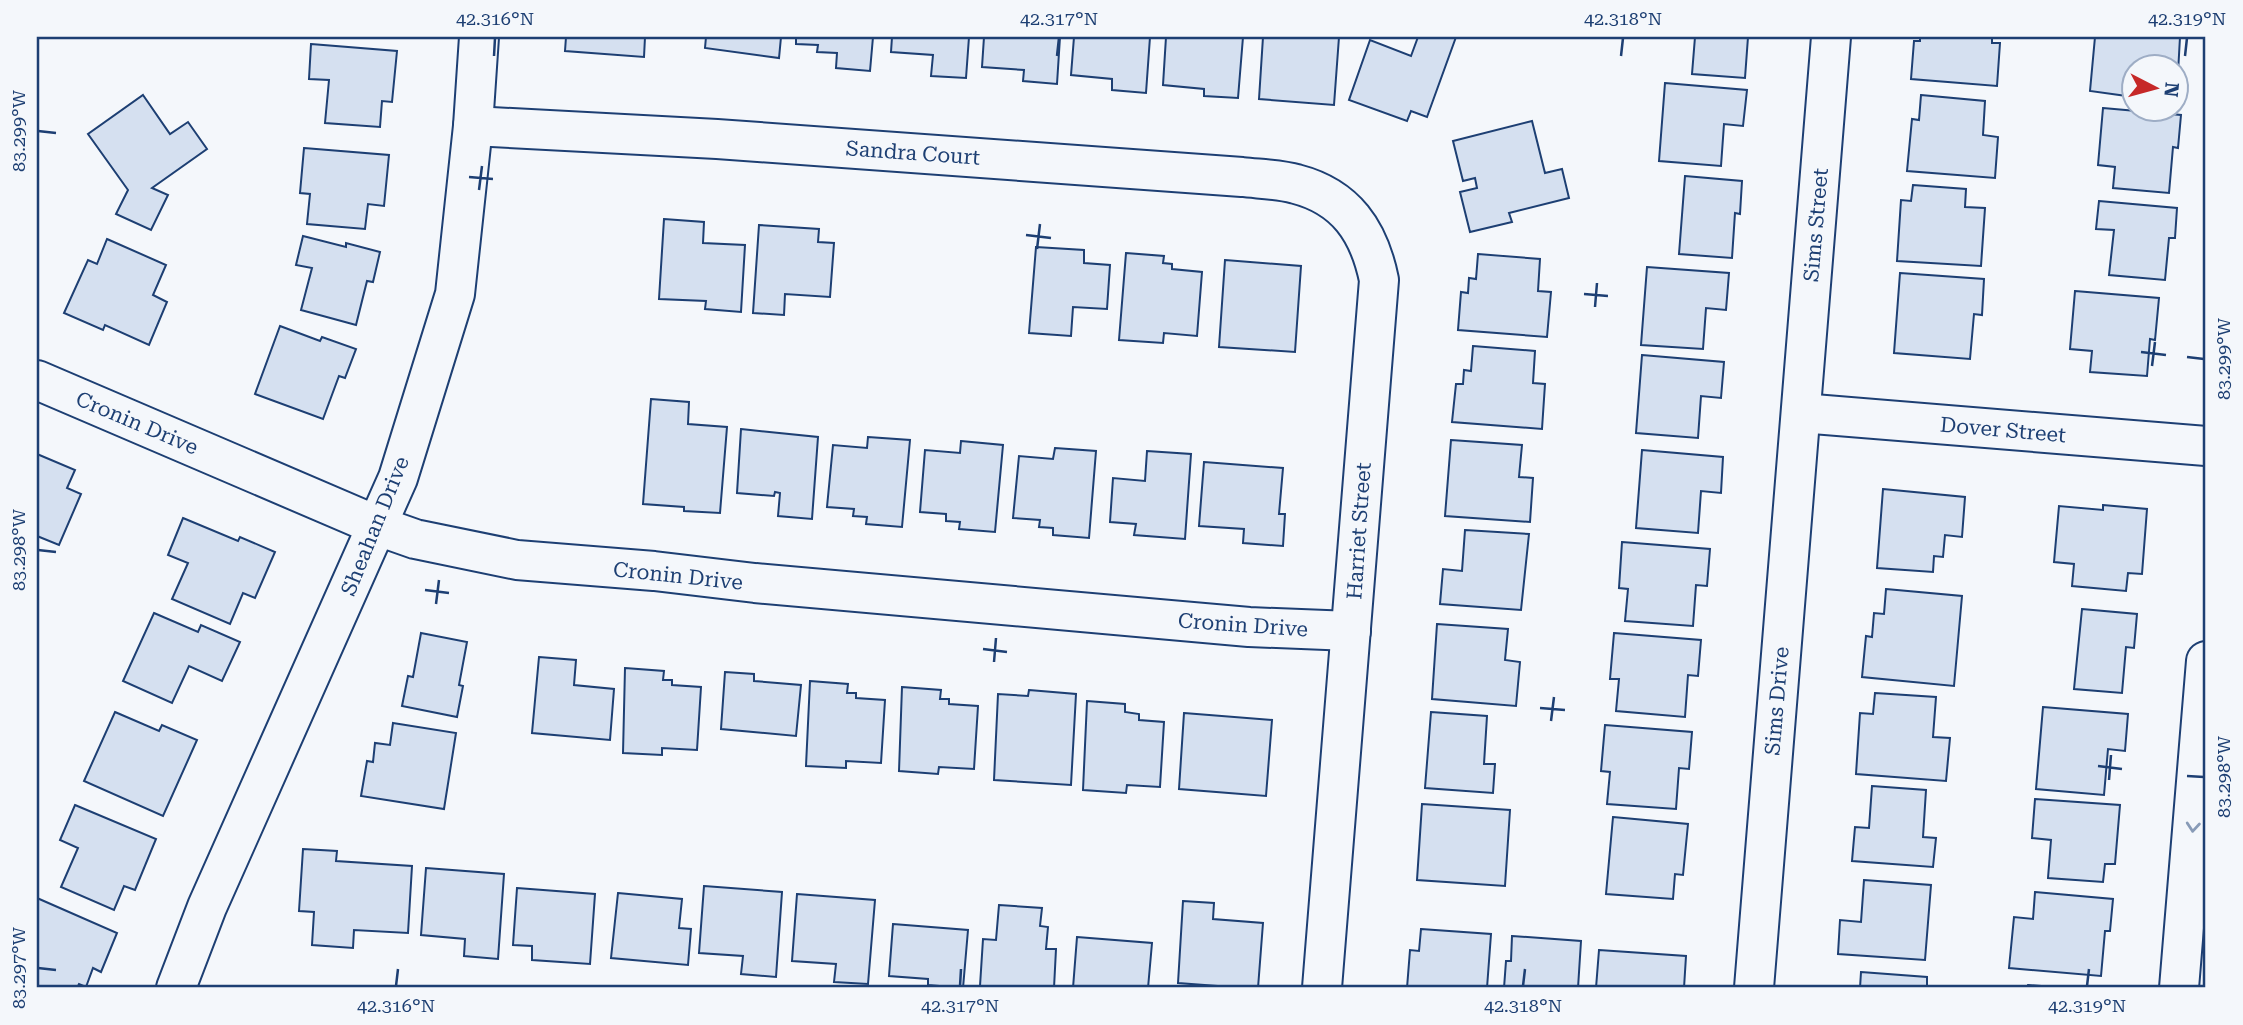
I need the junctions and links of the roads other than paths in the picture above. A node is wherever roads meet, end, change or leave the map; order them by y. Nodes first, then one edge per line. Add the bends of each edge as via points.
1 (479, 37) edge
2 (1831, 37) edge
3 (473, 126) junction
4 (1345, 209) joint
5 (37, 380) edge
6 (1801, 413) junction
7 (2206, 446) edge
8 (378, 526) junction
9 (1352, 631) junction
10 (2206, 661) edge
11 (187, 986) edge
12 (1322, 988) edge
13 (1754, 988) edge
14 (2179, 988) edge

1 - 3 street, Sheahan Drive
2 - 6 street, Sims Street
3 - 4 street, Sandra Court via 1242,177 1295,183
3 - 8 street, Sheahan Drive via 454,293 398,478
4 - 9 street, Harriet Street via 1363,230 1379,280
5 - 8 street, Cronin Drive
6 - 7 street, Dover Street
6 - 13 street, Sims Drive
8 - 9 street, Cronin Drive via 415,539 517,560 1249,627
8 - 11 street, Sheahan Drive via 207,907
9 - 12 street, Harriet Street
10 -> 14 street

